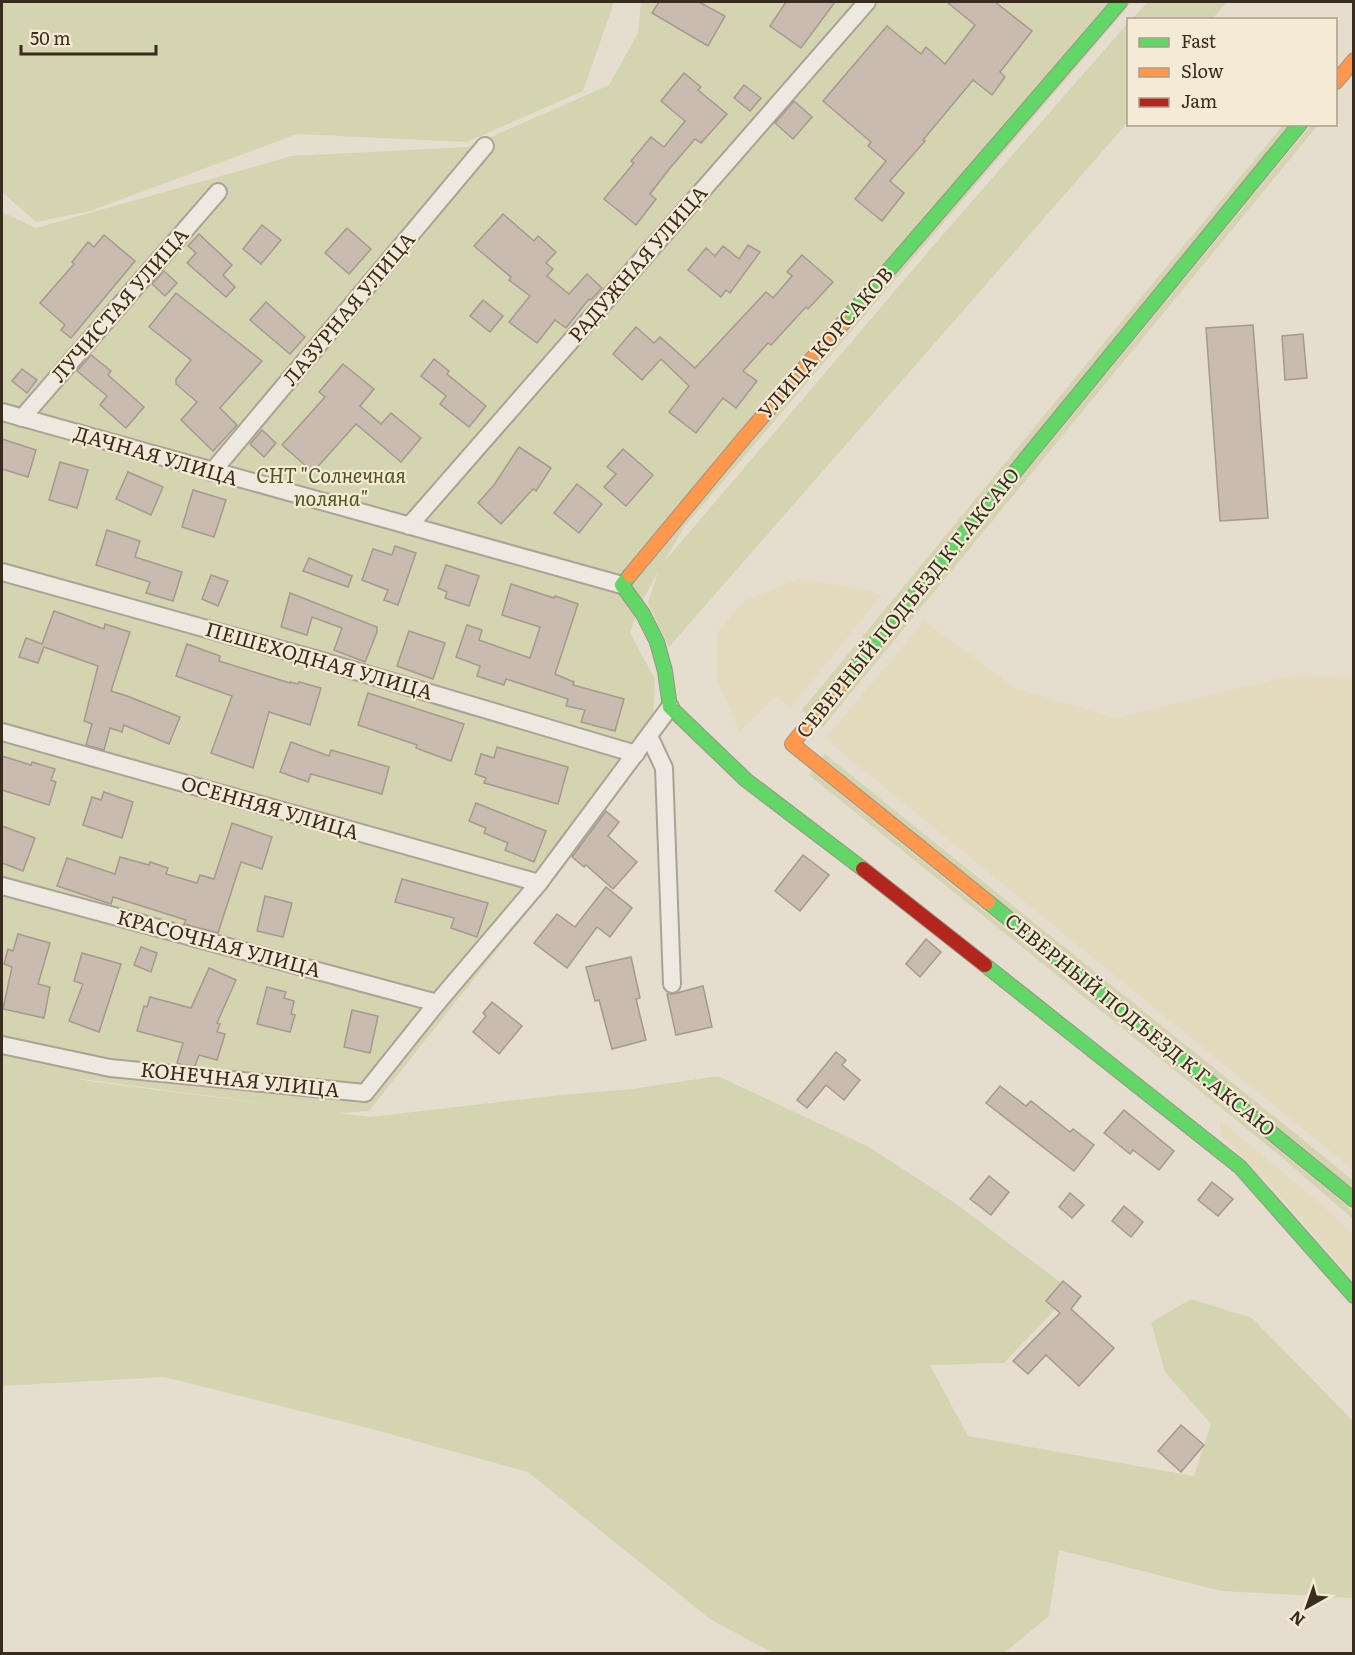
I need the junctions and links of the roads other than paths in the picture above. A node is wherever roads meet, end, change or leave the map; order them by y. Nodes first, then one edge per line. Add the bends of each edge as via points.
1 (867, 2) edge
2 (1120, 2) edge
3 (1353, 60) edge
4 (1337, 80) edge
5 (1298, 126) edge
6 (485, 146) dead end
7 (218, 192) dead end
8 (2, 412) edge
9 (22, 418) junction
10 (212, 472) junction
11 (409, 526) junction
12 (2, 572) edge
13 (622, 585) junction
14 (670, 707) junction
15 (2, 732) edge
16 (649, 736) junction
17 (636, 754) junction
18 (538, 883) junction
19 (2, 886) edge
20 (672, 984) dead end
21 (437, 1003) junction
22 (2, 1045) edge
23 (1353, 1200) edge
24 (1353, 1296) edge

1 - 11 street, РАДУЖНАЯ УЛИЦА
2 - 13 street, УЛИЦА КОРСАКОВ
3 - 4 street
5 - 23 street, СЕВЕРНЫЙ ПОДЪЕЗД К Г.АКСАЮ via 792,744
6 - 10 street, ЛАЗУРНАЯ УЛИЦА
7 - 9 street, ЛУЧИСТАЯ УЛИЦА
8 - 9 street, ДАЧНАЯ УЛИЦА
9 - 10 street, ДАЧНАЯ УЛИЦА
10 - 11 street, ДАЧНАЯ УЛИЦА
11 - 13 street, ДАЧНАЯ УЛИЦА
12 - 17 street, ПЕШЕХОДНАЯ УЛИЦА
13 - 14 street via 651,625 666,670
14 - 16 street
14 - 24 street via 746,780 1240,1167
15 - 18 street, ОСЕННЯЯ УЛИЦА
16 - 17 street
16 - 20 street via 664,768
17 - 18 street
18 - 21 street
19 - 21 street, КРАСОЧНАЯ УЛИЦА
21 - 22 street, КОНЕЧНАЯ УЛИЦА via 365,1093 110,1068

